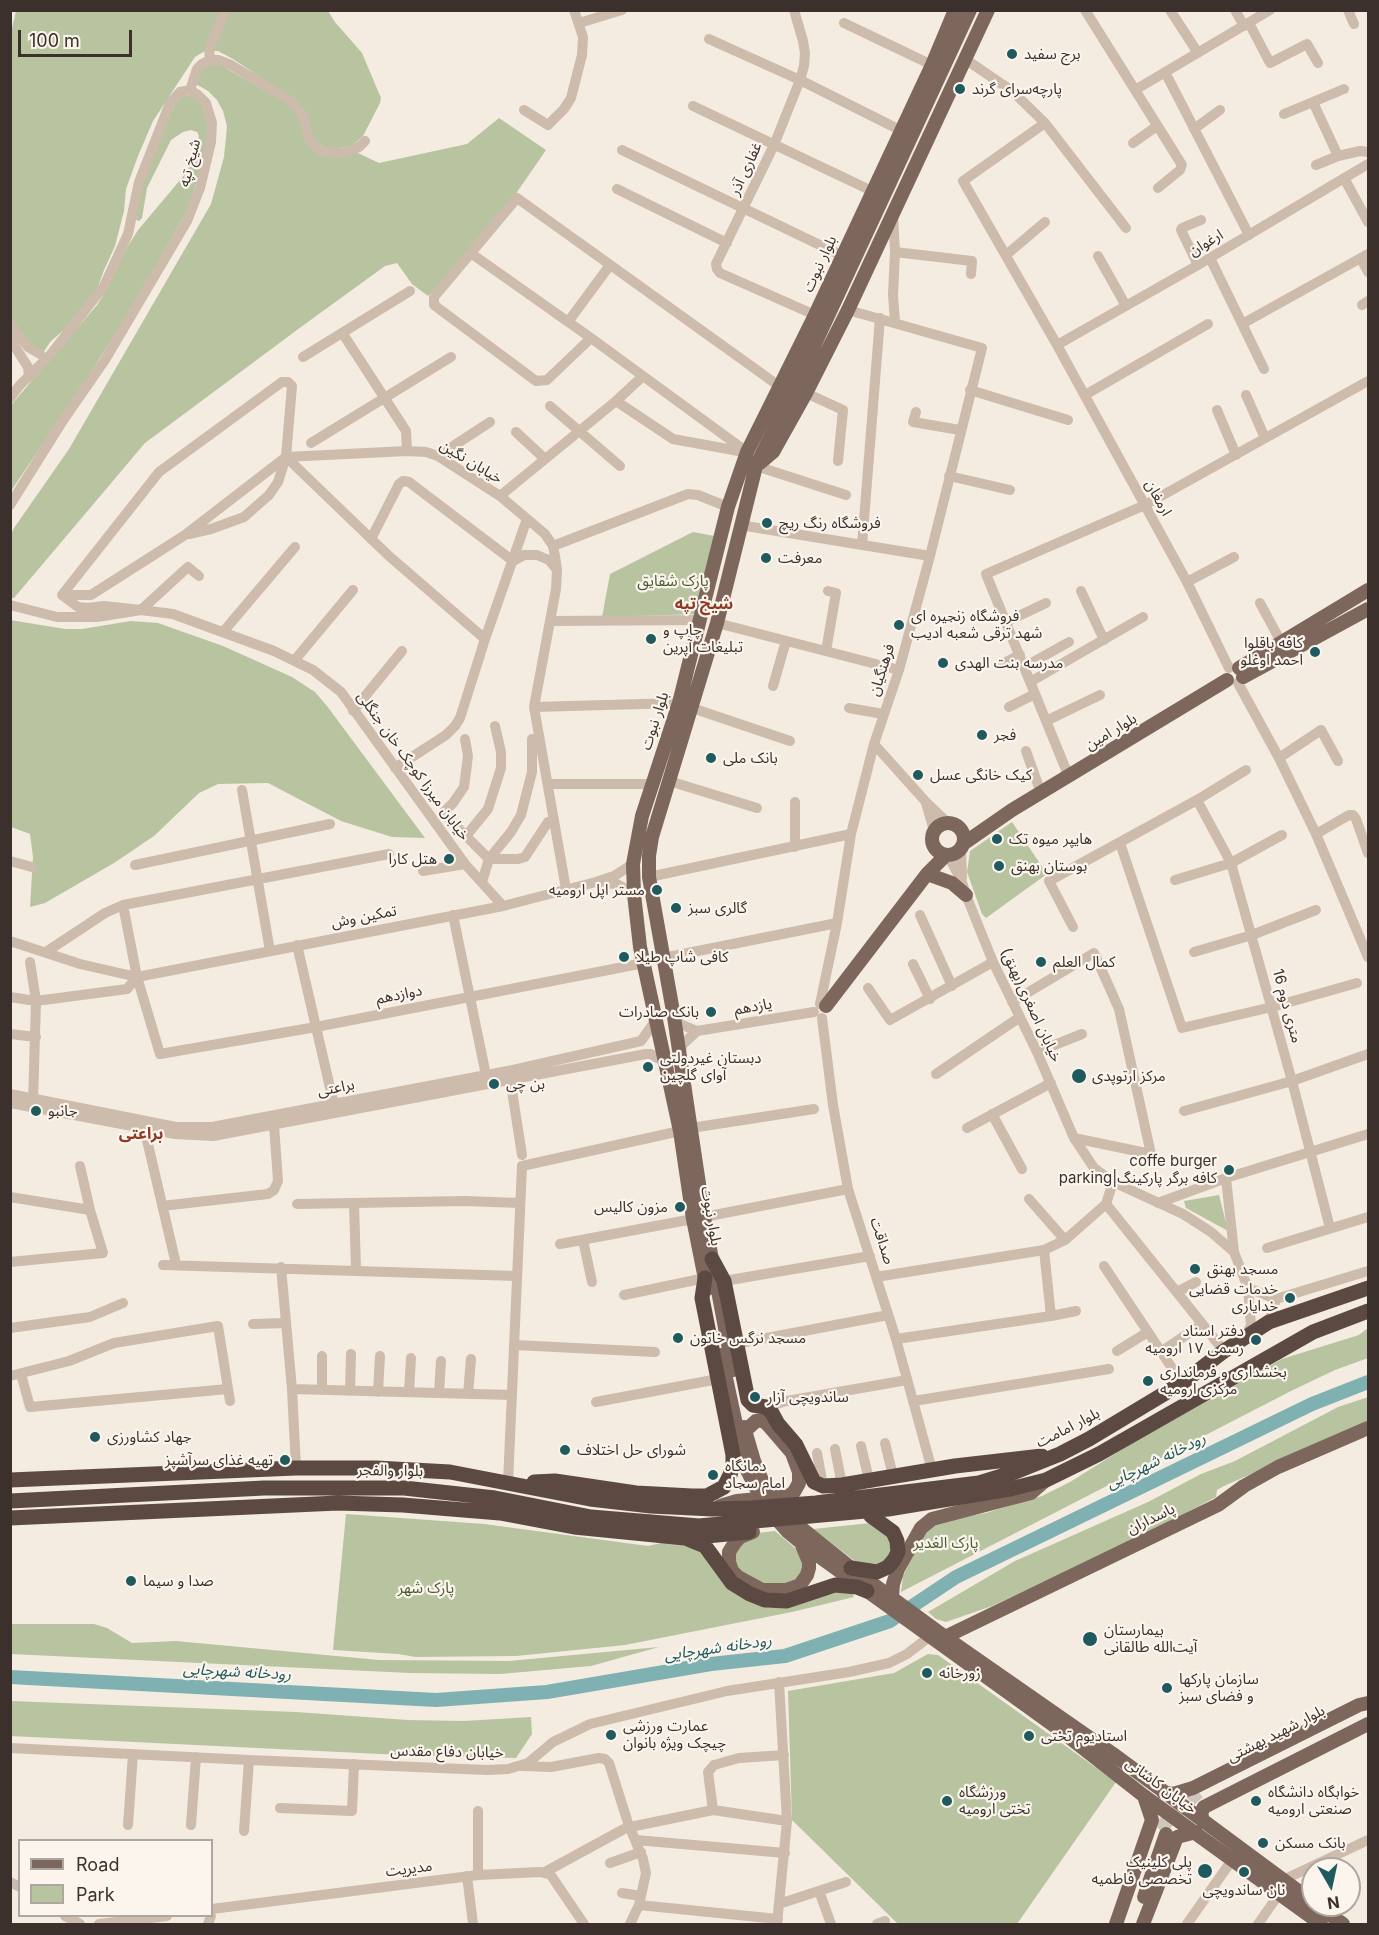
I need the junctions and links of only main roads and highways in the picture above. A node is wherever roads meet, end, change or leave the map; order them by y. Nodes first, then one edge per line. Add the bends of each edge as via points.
1 (955, 10) edge
2 (970, 10) edge
3 (988, 10) edge
4 (906, 133) junction
5 (847, 258) junction
6 (756, 466) junction
7 (1368, 590) edge
8 (1366, 615) edge
9 (1235, 675) junction
10 (686, 706) junction
11 (933, 846) junction
12 (956, 847) junction
13 (927, 874) junction
14 (964, 888) road end
15 (660, 941) junction
16 (640, 947) junction
17 (667, 981) junction
18 (649, 984) junction
19 (820, 1010) road end
20 (686, 1130) junction
21 (699, 1218) junction
22 (712, 1259) junction
23 (705, 1278) junction
24 (1368, 1288) edge
25 (1368, 1311) edge
26 (1296, 1313) junction
27 (1313, 1332) junction
28 (1368, 1428) edge
29 (745, 1431) junction
30 (1060, 1454) junction
31 (10, 1480) edge
32 (756, 1480) junction
33 (1046, 1480) junction
34 (508, 1484) junction
35 (10, 1501) edge
36 (752, 1508) joint
37 (713, 1509) junction
38 (888, 1509) junction
39 (871, 1516) junction
40 (10, 1518) edge
41 (754, 1532) junction
42 (685, 1538) junction
43 (807, 1543) junction
44 (851, 1568) junction
45 (867, 1591) junction
46 (887, 1600) junction
47 (933, 1634) junction
48 (1368, 1705) edge
49 (1368, 1716) edge
50 (1368, 1724) edge
51 (1163, 1792) junction
52 (1144, 1796) junction
53 (1199, 1796) junction
54 (1200, 1827) junction
55 (1163, 1830) junction
56 (1281, 1887) junction
57 (1301, 1897) edge
58 (1144, 1923) edge
59 (1116, 1924) edge
60 (1124, 1924) edge
61 (1321, 1924) edge

1 - 4 main road, بلوار نبوت
2 - 4 main road, بلوار نبوت
3 - 6 main road via 806,393 773,452
4 - 5 main road, بلوار نبوت
4 - 5 main road, بلوار نبوت via 872,191
5 - 6 main road, بلوار نبوت via 808,359
5 - 10 main road, بلوار نبوت via 747,453 728,507 701,620
6 - 10 main road, بلوار نبوت via 717,623
7 - 9 main road, بلوار امین via 1281,642
8 - 9 main road, بلوار امین
9 - 12 main road, بلوار امین
10 - 15 main road, بلوار نبوت via 649,856
10 - 16 main road, بلوار نبوت via 642,816 633,864
11 - 12 main road via 936,851
11 - 12 main road via 934,831 948,823 955,825
11 - 13 main road
12 - 13 main road
13 - 14 main road
13 - 19 main road
15 - 16 main road via 652,950
15 - 17 main road, بلوار نبوت
16 - 18 main road, بلوار نبوت
17 - 18 main road via 661,975
17 - 20 main road, بلوار نبوت
18 - 20 main road, بلوار نبوت via 664,1062
20 - 21 main road, بلوار نبوت
21 - 22 main road, بلوار نبوت
21 - 23 main road, بلوار نبوت
22 - 29 main road, بلوار نبوت
22 - 30 highway via 724,1281 748,1400 766,1407 796,1445 814,1482 823,1486 842,1485
23 - 32 main road, بلوار نبوت via 740,1447
23 - 34 highway via 702,1298 734,1464 724,1487 707,1496 692,1496 636,1493 555,1481
24 - 26 highway, بلوار امامت
25 - 27 highway
26 - 27 highway via 1282,1325 1282,1336
26 - 30 highway, بلوار امامت via 1269,1322 1130,1416
27 - 33 highway
28 - 47 main road, پاسداران via 1278,1467 1218,1505
29 - 32 main road, بلوار نبوت
29 - 37 main road via 756,1420 767,1424 792,1453 799,1472 798,1487 788,1496 736,1501
30 - 36 highway, بلوار امامت via 979,1483
31 - 34 highway, بلوار والفجر via 376,1468 450,1472
32 - 43 main road via 774,1518
33 - 38 highway
33 - 46 main road via 1031,1493 932,1519 921,1528 898,1569
34 - 37 highway, بلوار والفجر via 591,1499
35 - 38 highway, بلوار والفجر via 264,1488 404,1488 495,1498 591,1516 699,1526
36 - 37 highway, بلوار والفجر
38 - 39 highway
39 - 41 highway
39 - 44 highway via 893,1532 897,1541 894,1560 877,1572
40 - 42 highway via 338,1503 500,1513 574,1527
41 - 42 highway
41 - 43 main road via 734,1544 729,1562 738,1577 762,1590 786,1590 800,1585 807,1575
42 - 45 highway via 705,1546 732,1583 765,1600 788,1601 835,1585
43 - 44 main road
43 - 45 main road
44 - 46 main road
45 - 46 main road
46 - 47 main road
47 - 51 main road, خیابان کاشانی via 1113,1754
47 - 52 main road, خیابان کاشانی
48 - 53 main road, بلوار شهید بهشتی
49 - 53 main road, بلوار شهید بهشتی
50 - 53 main road
51 - 53 main road
51 - 54 main road, خیابان کاشانی
52 - 54 main road, خیابان کاشانی
52 - 55 main road
53 - 54 main road
54 - 55 main road
54 - 56 main road, خیابان کاشانی
54 - 56 main road, خیابان کاشانی via 1232,1860
55 - 58 main road
55 - 59 main road
55 - 60 main road
56 - 57 main road, خیابان کاشانی
56 - 61 main road, خیابان کاشانی

